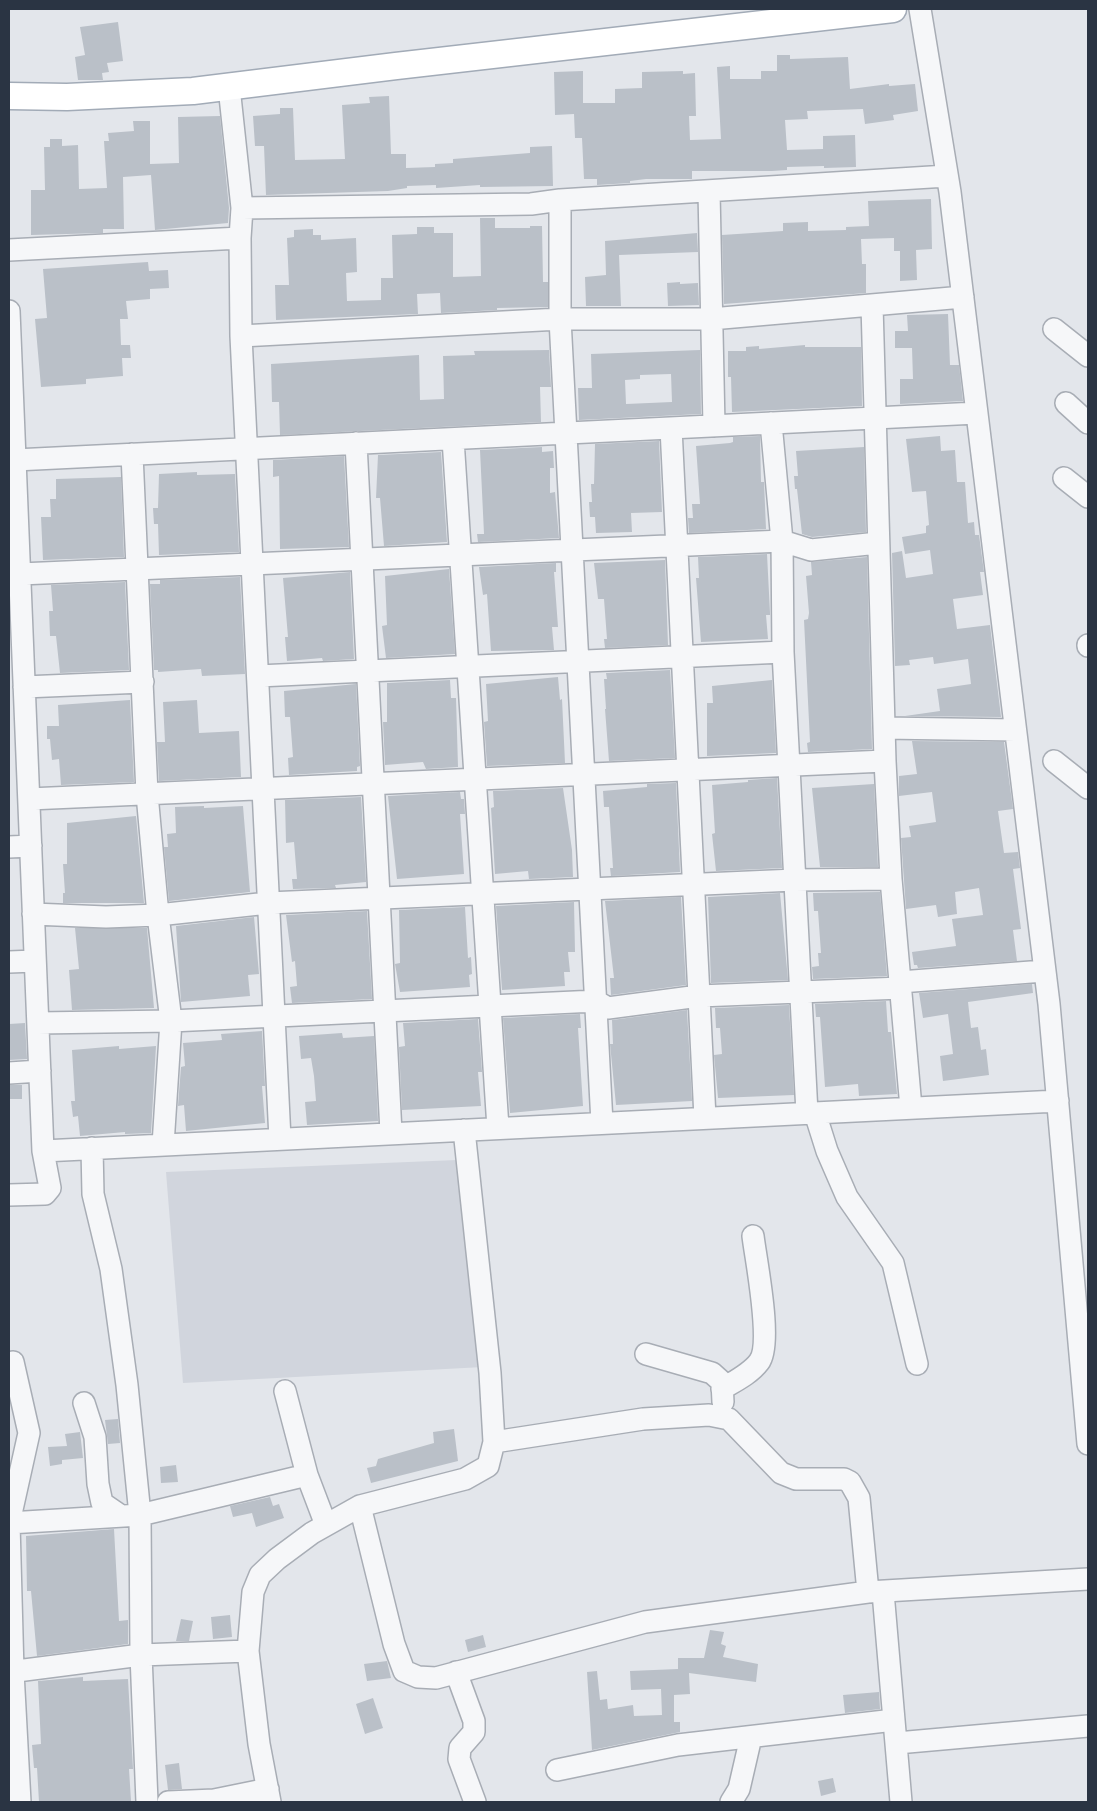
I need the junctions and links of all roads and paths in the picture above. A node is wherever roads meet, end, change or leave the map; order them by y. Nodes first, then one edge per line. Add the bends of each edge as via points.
1 (893, 9) edge
2 (920, 9) edge
3 (229, 87) junction
4 (9, 96) edge
5 (947, 176) junction
6 (710, 192) junction
7 (560, 200) junction
8 (242, 208) junction
9 (240, 238) junction
10 (9, 250) edge
11 (963, 297) junction
12 (872, 305) junction
13 (9, 311) edge
14 (560, 319) junction
15 (712, 319) junction
16 (1054, 328) dead end
17 (241, 336) junction
18 (1088, 356) edge
19 (10, 392) edge
20 (1066, 403) dead end
21 (977, 413) junction
22 (876, 418) junction
23 (771, 423) junction
24 (1088, 423) edge
25 (714, 426) junction
26 (671, 428) junction
27 (566, 433) junction
28 (453, 439) junction
29 (356, 444) junction
30 (247, 449) junction
31 (132, 454) junction
32 (15, 460) junction
33 (1064, 478) dead end
34 (1088, 497) edge
35 (13, 508) edge
36 (782, 541) junction
37 (878, 543) junction
38 (677, 546) junction
39 (572, 551) junction
40 (461, 556) junction
41 (362, 560) junction
42 (252, 564) junction
43 (138, 569) junction
44 (20, 574) junction
45 (15, 622) edge
46 (783, 652) junction
47 (682, 656) junction
48 (578, 661) junction
49 (468, 666) junction
50 (368, 671) junction
51 (258, 676) junction
52 (143, 682) junction
53 (24, 687) junction
54 (884, 728) junction
55 (1015, 730) junction
56 (17, 732) edge
57 (885, 761) junction
58 (1054, 762) dead end
59 (789, 765) junction
60 (688, 770) junction
61 (584, 774) junction
62 (475, 779) junction
63 (373, 784) junction
64 (1088, 788) edge
65 (263, 789) junction
66 (148, 794) junction
67 (29, 799) junction
68 (31, 846) junction
69 (9, 847) edge
70 (891, 879) junction
71 (795, 880) junction
72 (694, 884) junction
73 (590, 889) junction
74 (482, 894) junction
75 (379, 898) junction
76 (268, 903) junction
77 (33, 914) junction
78 (158, 915) junction
79 (36, 961) junction
80 (9, 962) edge
81 (1044, 972) junction
82 (901, 985) junction
83 (801, 992) junction
84 (699, 996) junction
85 (596, 1001) junction
86 (490, 1006) junction
87 (385, 1010) junction
88 (274, 1015) junction
89 (170, 1021) junction
90 (38, 1023) junction
91 (40, 1071) junction
92 (9, 1073) edge
93 (1058, 1100) junction
94 (911, 1108) junction
95 (811, 1113) junction
96 (705, 1118) junction
97 (602, 1123) junction
98 (498, 1128) junction
99 (464, 1130) junction
100 (391, 1133) junction
101 (280, 1139) junction
102 (163, 1145) junction
103 (92, 1148) junction
104 (43, 1151) junction
105 (9, 1195) edge
106 (753, 1236) dead end
107 (646, 1354) dead end
108 (13, 1362) dead end
109 (917, 1364) dead end
110 (722, 1389) junction
111 (286, 1390) dead end
112 (84, 1402) dead end
113 (724, 1418) junction
114 (494, 1442) junction
115 (1088, 1444) edge
116 (307, 1475) junction
117 (360, 1506) junction
118 (130, 1516) junction
119 (9, 1523) edge
120 (326, 1525) junction
121 (1088, 1579) edge
122 (875, 1592) junction
123 (248, 1651) junction
124 (141, 1654) junction
125 (11, 1672) edge
126 (456, 1672) junction
127 (894, 1720) junction
128 (1088, 1726) edge
129 (751, 1736) junction
130 (897, 1743) junction
131 (557, 1770) dead end
132 (269, 1796) edge
133 (20, 1802) edge
134 (147, 1802) edge
135 (168, 1802) edge
136 (475, 1802) edge
137 (731, 1802) edge
138 (901, 1802) edge

1 - 3 main road
2 - 5 street
3 - 4 main road via 193,92
3 - 8 street
5 - 6 street
5 - 11 street
6 - 7 street
6 - 15 street
7 - 8 street via 531,204
7 - 14 street
8 - 9 street
9 - 10 street
9 - 17 street
11 - 12 street
11 - 21 street
12 - 15 street
12 - 22 street
13 - 19 street
14 - 15 street
14 - 17 street
14 - 27 street
15 - 25 street
16 - 18 street
17 - 30 street
19 - 32 street
20 - 24 street
21 - 22 street
21 - 55 street
22 - 23 street
22 - 37 street
23 - 25 street
23 - 36 street
25 - 26 street
26 - 27 street
26 - 38 street
27 - 28 street
27 - 39 street
28 - 29 street
28 - 40 street
29 - 30 street
29 - 41 street
30 - 31 street
30 - 42 street
31 - 32 street
31 - 43 street
32 - 35 street
33 - 34 street
35 - 44 street
36 - 37 street via 811,550
36 - 38 street
36 - 46 street
37 - 54 street
38 - 39 street
38 - 47 street
39 - 40 street
39 - 48 street
40 - 41 street
40 - 49 street
41 - 42 street
41 - 50 street
42 - 43 street
42 - 51 street
43 - 44 street
43 - 52 street
44 - 45 street
45 - 53 street
46 - 47 street
46 - 59 street
47 - 48 street
47 - 60 street
48 - 49 street
48 - 61 street
49 - 50 street
49 - 62 street
50 - 51 street
50 - 63 street
51 - 65 street
52 - 53 street
52 - 66 street
53 - 56 street
54 - 55 street
54 - 57 street
55 - 81 street
56 - 67 street
57 - 59 street
57 - 70 street
58 - 64 street
59 - 60 street
59 - 71 street
60 - 61 street
60 - 72 street
61 - 62 street
61 - 73 street
62 - 63 street
62 - 74 street
63 - 65 street
63 - 75 street
65 - 66 street
65 - 76 street
66 - 67 street
66 - 78 street
67 - 68 street
68 - 69 street
68 - 77 street
70 - 71 street
70 - 82 street
71 - 72 street
71 - 83 street
72 - 73 street
72 - 84 street
73 - 74 street
73 - 85 street
74 - 75 street
74 - 86 street
75 - 76 street
75 - 87 street
76 - 78 street
76 - 88 street
77 - 78 street
77 - 79 street
78 - 89 street
79 - 80 street
79 - 90 street
81 - 82 street
81 - 93 street
82 - 83 street
82 - 94 street
83 - 84 street
83 - 95 street
84 - 85 street via 608,1008
84 - 96 street
85 - 86 street
85 - 97 street
86 - 87 street
86 - 98 street
87 - 88 street
87 - 100 street
88 - 89 street
88 - 101 street
89 - 90 street
89 - 102 street
90 - 91 street
91 - 92 street
91 - 104 street
93 - 94 street
93 - 115 street
94 - 95 street
95 - 96 street
95 - 109 street via 847,1197 894,1263
96 - 97 street
97 - 98 street
98 - 99 street
99 - 100 street
99 - 114 street via 490,1373
100 - 101 street
101 - 102 street
102 - 103 street
103 - 104 street
103 - 118 street via 93,1194 110,1268 127,1385
104 - 105 street via 48,1192
106 - 110 street via 765,1330 761,1360 748,1373
107 - 110 street via 712,1372 720,1379
108 - 119 street via 29,1433
110 - 113 street
111 - 116 street
112 - 118 street via 95,1437 102,1503
113 - 114 street via 709,1415 643,1419
113 - 122 street via 729,1419 781,1473 796,1479 844,1479 850,1482 859,1498
114 - 117 street via 488,1466 465,1479
116 - 118 street
116 - 120 street
117 - 120 street
117 - 126 street via 394,1644 404,1671 418,1678 436,1678
118 - 119 street
118 - 124 street
119 - 125 street
120 - 123 street via 277,1558 260,1575 253,1592
121 - 122 street
122 - 126 street via 645,1622
122 - 127 street
123 - 124 street
123 - 132 street
124 - 125 street
124 - 134 street
125 - 133 street
126 - 136 street via 474,1721 474,1732 460,1748 460,1759
127 - 129 street
127 - 130 street
128 - 130 street
129 - 131 street via 678,1745
129 - 137 street via 739,1789
130 - 138 street
132 - 135 street

